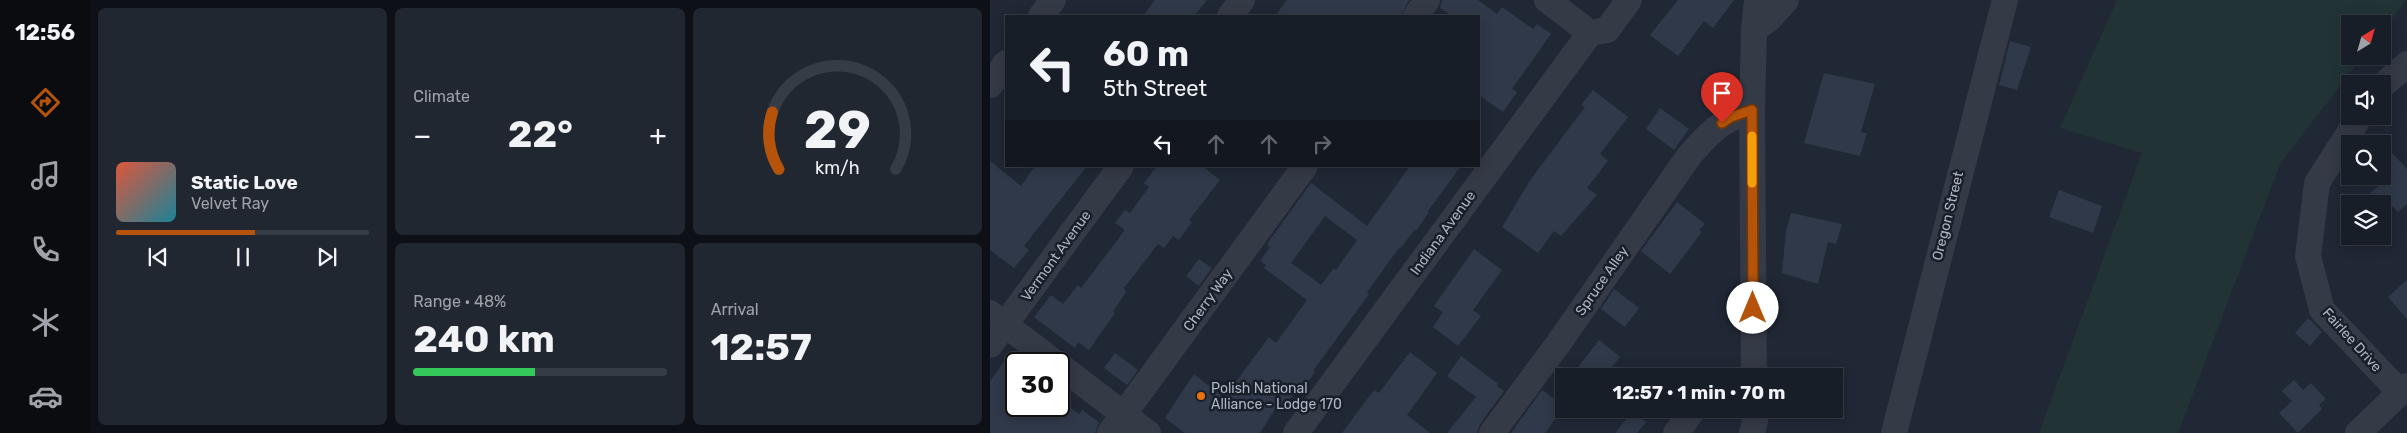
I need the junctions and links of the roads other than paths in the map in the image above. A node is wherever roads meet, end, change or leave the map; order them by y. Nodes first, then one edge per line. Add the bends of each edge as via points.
1 (1053, 0) edge
2 (1242, 0) edge
3 (1427, 0) edge
4 (1546, 0) edge
5 (1629, 0) edge
6 (1757, 0) edge
7 (1786, 0) edge
8 (2005, 0) edge
9 (1042, 15) edge
10 (1231, 15) edge
11 (1417, 15) edge
12 (1754, 30) junction
13 (1598, 31) junction
14 (1005, 64) edge
15 (2407, 64) edge
16 (2391, 78) edge
17 (990, 85) edge
18 (1752, 110) junction
19 (2354, 125) edge
20 (1120, 167) edge
21 (1305, 167) edge
22 (998, 318) edge
23 (990, 345) edge
24 (1042, 352) edge
25 (1748, 368) edge
26 (1070, 376) edge
27 (2404, 389) edge
28 (1687, 418) edge
29 (1754, 418) edge
30 (1117, 424) edge
31 (1148, 433) edge
32 (1296, 433) edge
33 (1492, 433) edge
34 (1676, 433) edge
35 (1752, 433) edge
36 (1894, 433) edge
37 (2358, 433) edge

1 - 9 street
2 - 10 street
3 - 11 street
4 - 13 street
5 - 13 street, Indiana Avenue
6 - 12 street
7 - 12 street
8 - 36 street, Oregon Street
12 - 18 street
13 - 32 street, Indiana Avenue
14 - 17 street
15 - 16 street
18 - 25 street
18 - 33 street, Spruce Alley via 1731,117 1713,129 1689,156
19 - 27 street, Fairlee Drive via 2318,183 2308,256 2322,310
20 - 22 street, Vermont Avenue
21 - 30 street, Cherry Way
22 - 23 street, Vermont Avenue
22 - 24 street
26 - 30 street
27 - 37 street
28 - 34 street
29 - 35 street
30 - 31 street

